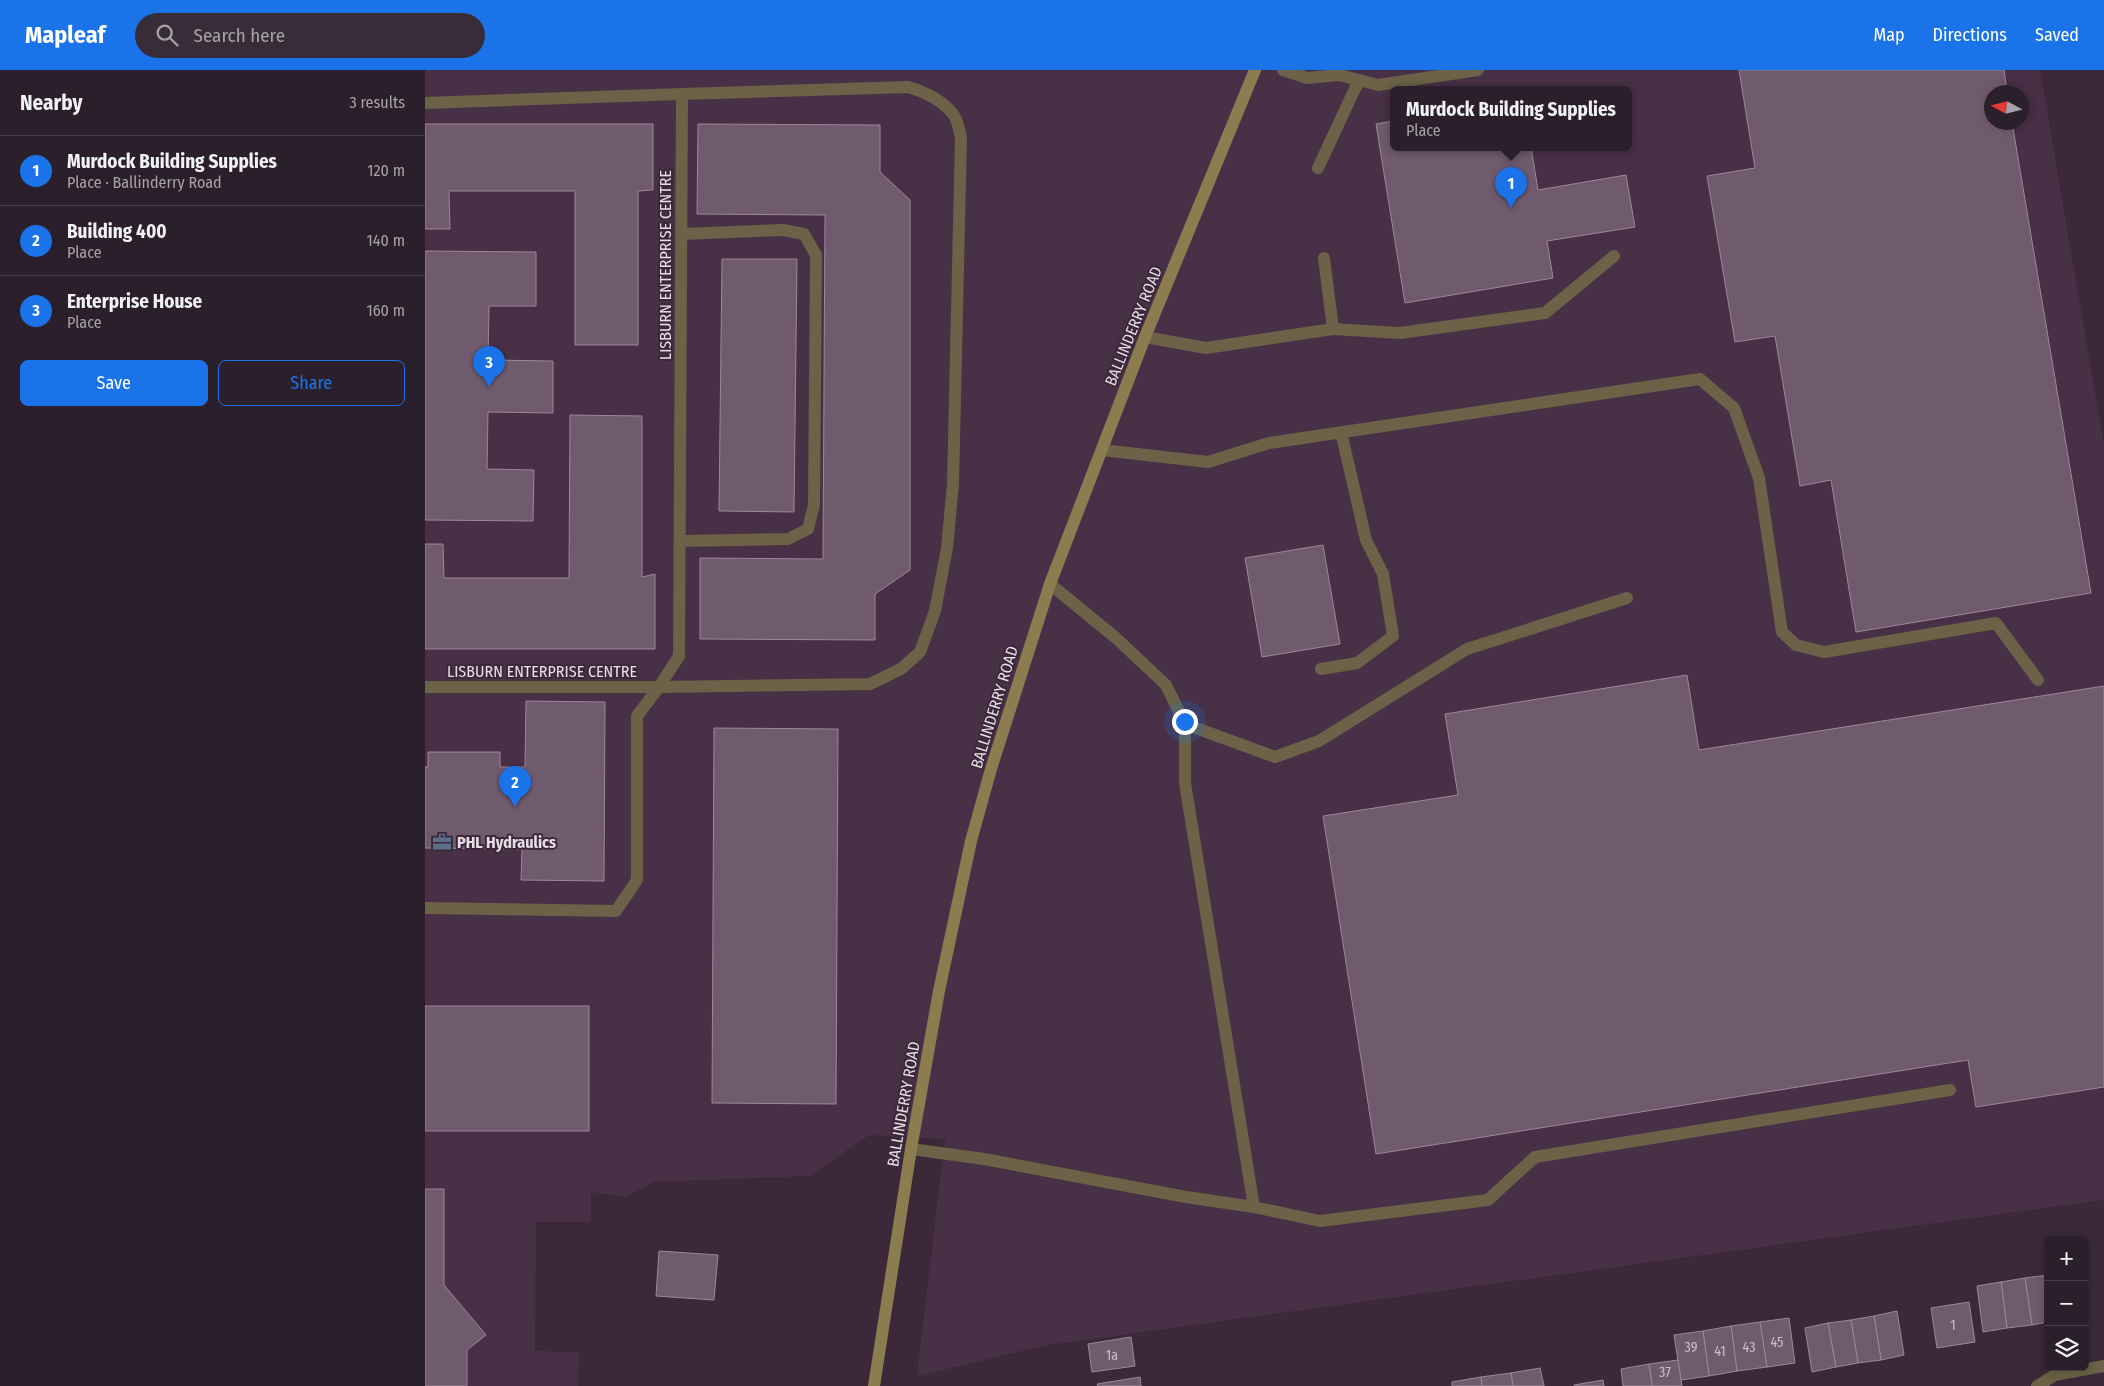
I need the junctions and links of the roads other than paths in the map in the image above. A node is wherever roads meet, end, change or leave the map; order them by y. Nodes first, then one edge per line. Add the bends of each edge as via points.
1 (1255, 70) edge
2 (1283, 70) edge
3 (1478, 70) edge
4 (1359, 80) junction
5 (682, 94) junction
6 (425, 103) edge
7 (1318, 168) dead end
8 (682, 234) junction
9 (1614, 256) dead end
10 (1324, 258) dead end
11 (1333, 329) junction
12 (1145, 337) junction
13 (1341, 432) junction
14 (1102, 450) junction
15 (680, 541) junction
16 (1049, 584) junction
17 (1627, 598) dead end
18 (1321, 669) dead end
19 (2038, 680) dead end
20 (659, 687) junction
21 (425, 688) edge
22 (1185, 724) junction
23 (425, 908) edge
24 (1950, 1090) dead end
25 (911, 1149) junction
26 (1254, 1207) junction
27 (2104, 1366) edge
28 (874, 1386) edge
29 (2037, 1386) edge

1 - 12 main road, BALLINDERRY ROAD
2 - 4 street via 1307,78 1339,75
3 - 4 street via 1378,85
4 - 7 street
5 - 6 street
5 - 8 street, LISBURN ENTERPRISE CENTRE
5 - 20 street via 908,87 924,91 954,116 961,138 953,484 947,548 935,611 920,652 901,669 870,684
8 - 15 street, LISBURN ENTERPRISE CENTRE
8 - 15 street via 783,230 804,234 816,255 816,265 814,505 808,529 787,539
9 - 11 street via 1545,313 1400,333
10 - 11 street
11 - 12 street via 1206,348
12 - 14 main road, BALLINDERRY ROAD
13 - 14 street via 1269,443 1208,462
13 - 18 street via 1366,540 1383,574 1393,636 1357,663
13 - 19 street via 1700,379 1735,408 1759,478 1783,632 1796,645 1823,652 1996,623
14 - 16 main road, BALLINDERRY ROAD
15 - 20 street, LISBURN ENTERPRISE CENTRE via 679,656
16 - 22 street via 1116,638 1165,685
16 - 25 main road, BALLINDERRY ROAD via 971,841 939,991
17 - 22 street via 1467,649 1319,741 1275,757
20 - 21 street, LISBURN ENTERPRISE CENTRE
20 - 23 street, LISBURN ENTERPRISE CENTRE via 637,716 637,880 616,911
22 - 26 street via 1185,783
24 - 26 street via 1535,1157 1488,1200 1320,1221
25 - 26 street
25 - 28 main road, BALLINDERRY ROAD
27 - 29 street via 2055,1375

